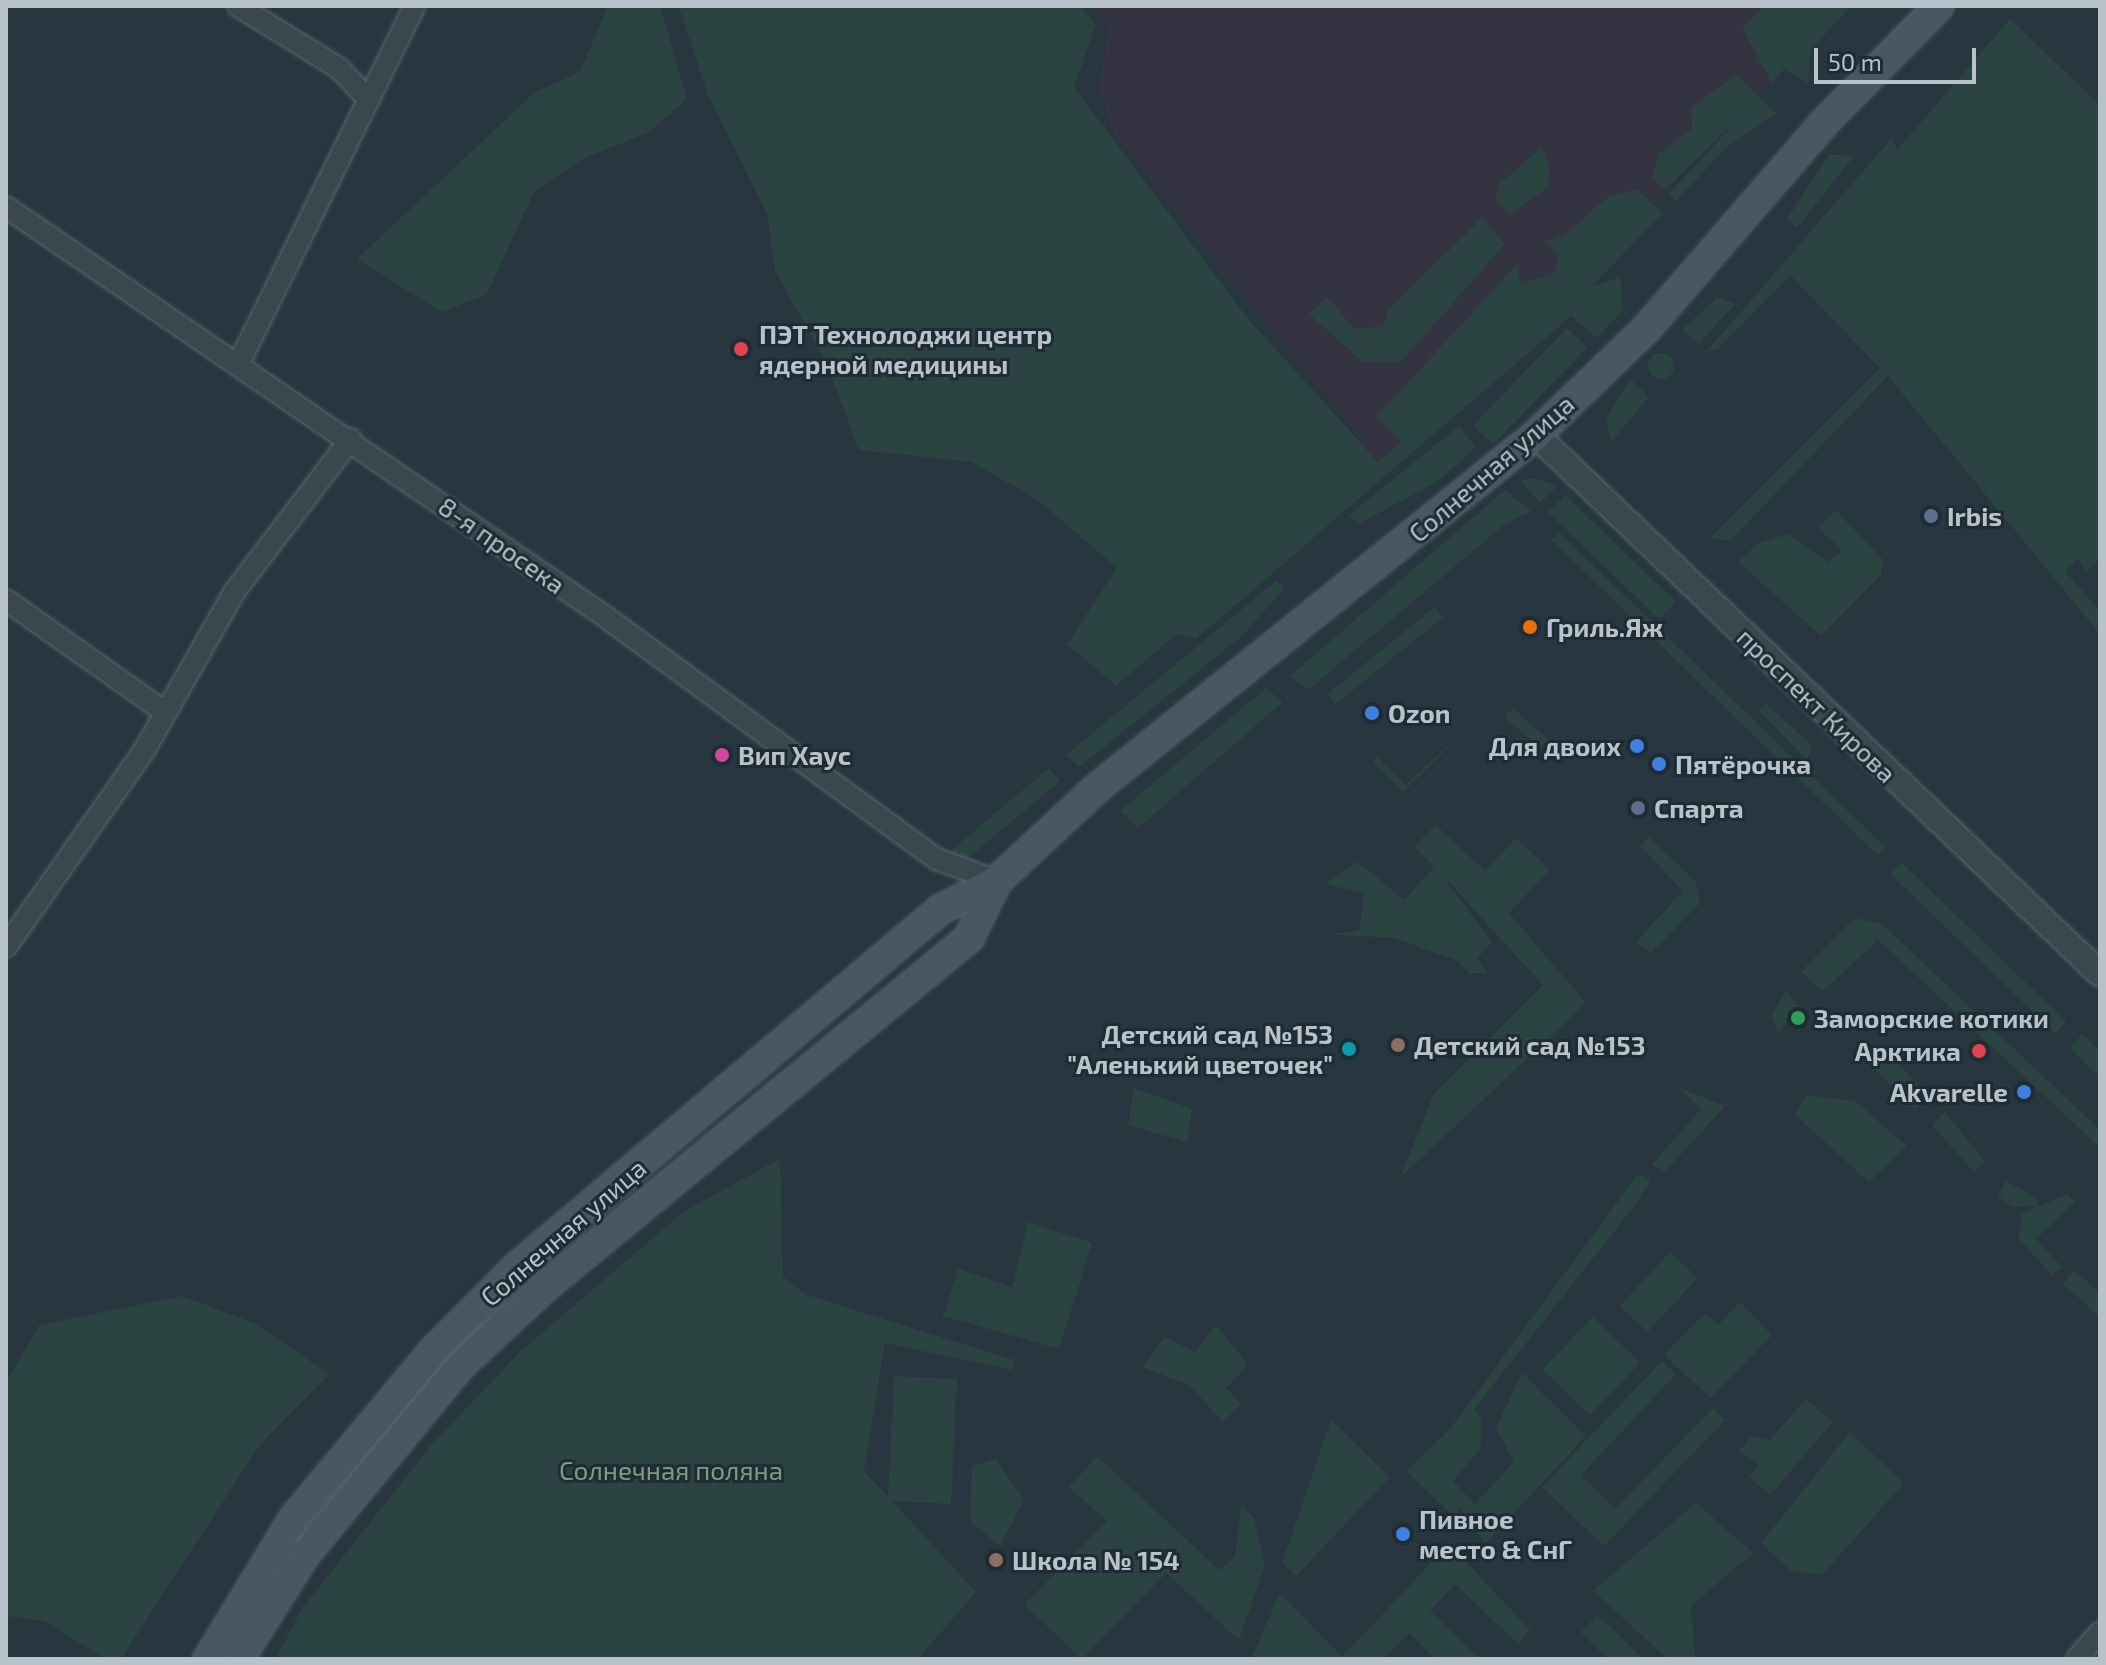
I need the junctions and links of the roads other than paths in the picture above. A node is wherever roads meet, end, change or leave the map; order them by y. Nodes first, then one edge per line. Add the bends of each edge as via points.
1 (238, 6) edge
2 (415, 6) edge
3 (1939, 6) edge
4 (368, 99) junction
5 (6, 207) edge
6 (238, 365) junction
7 (1536, 435) junction
8 (351, 439) junction
9 (6, 600) edge
10 (165, 712) junction
11 (997, 881) junction
12 (6, 947) edge
13 (2100, 974) edge
14 (2100, 1633) edge
15 (208, 1659) edge
16 (239, 1659) edge
17 (2077, 1659) edge

1 - 4 street via 340,69
2 - 4 street
3 - 7 main road, Солнечная улица via 1822,125 1647,328
4 - 6 street
5 - 6 street, 8-я просека
6 - 8 street, 8-я просека
7 - 11 main road, Солнечная улица via 1097,788
7 - 13 street, проспект Кирова
8 - 10 street via 235,591
8 - 11 street, 8-я просека via 936,859
9 - 10 street
10 - 12 street
11 - 15 main road, Солнечная улица via 941,909 464,1319 294,1518
11 - 16 main road, Солнечная улица via 969,938 459,1367 304,1556
14 - 17 street

